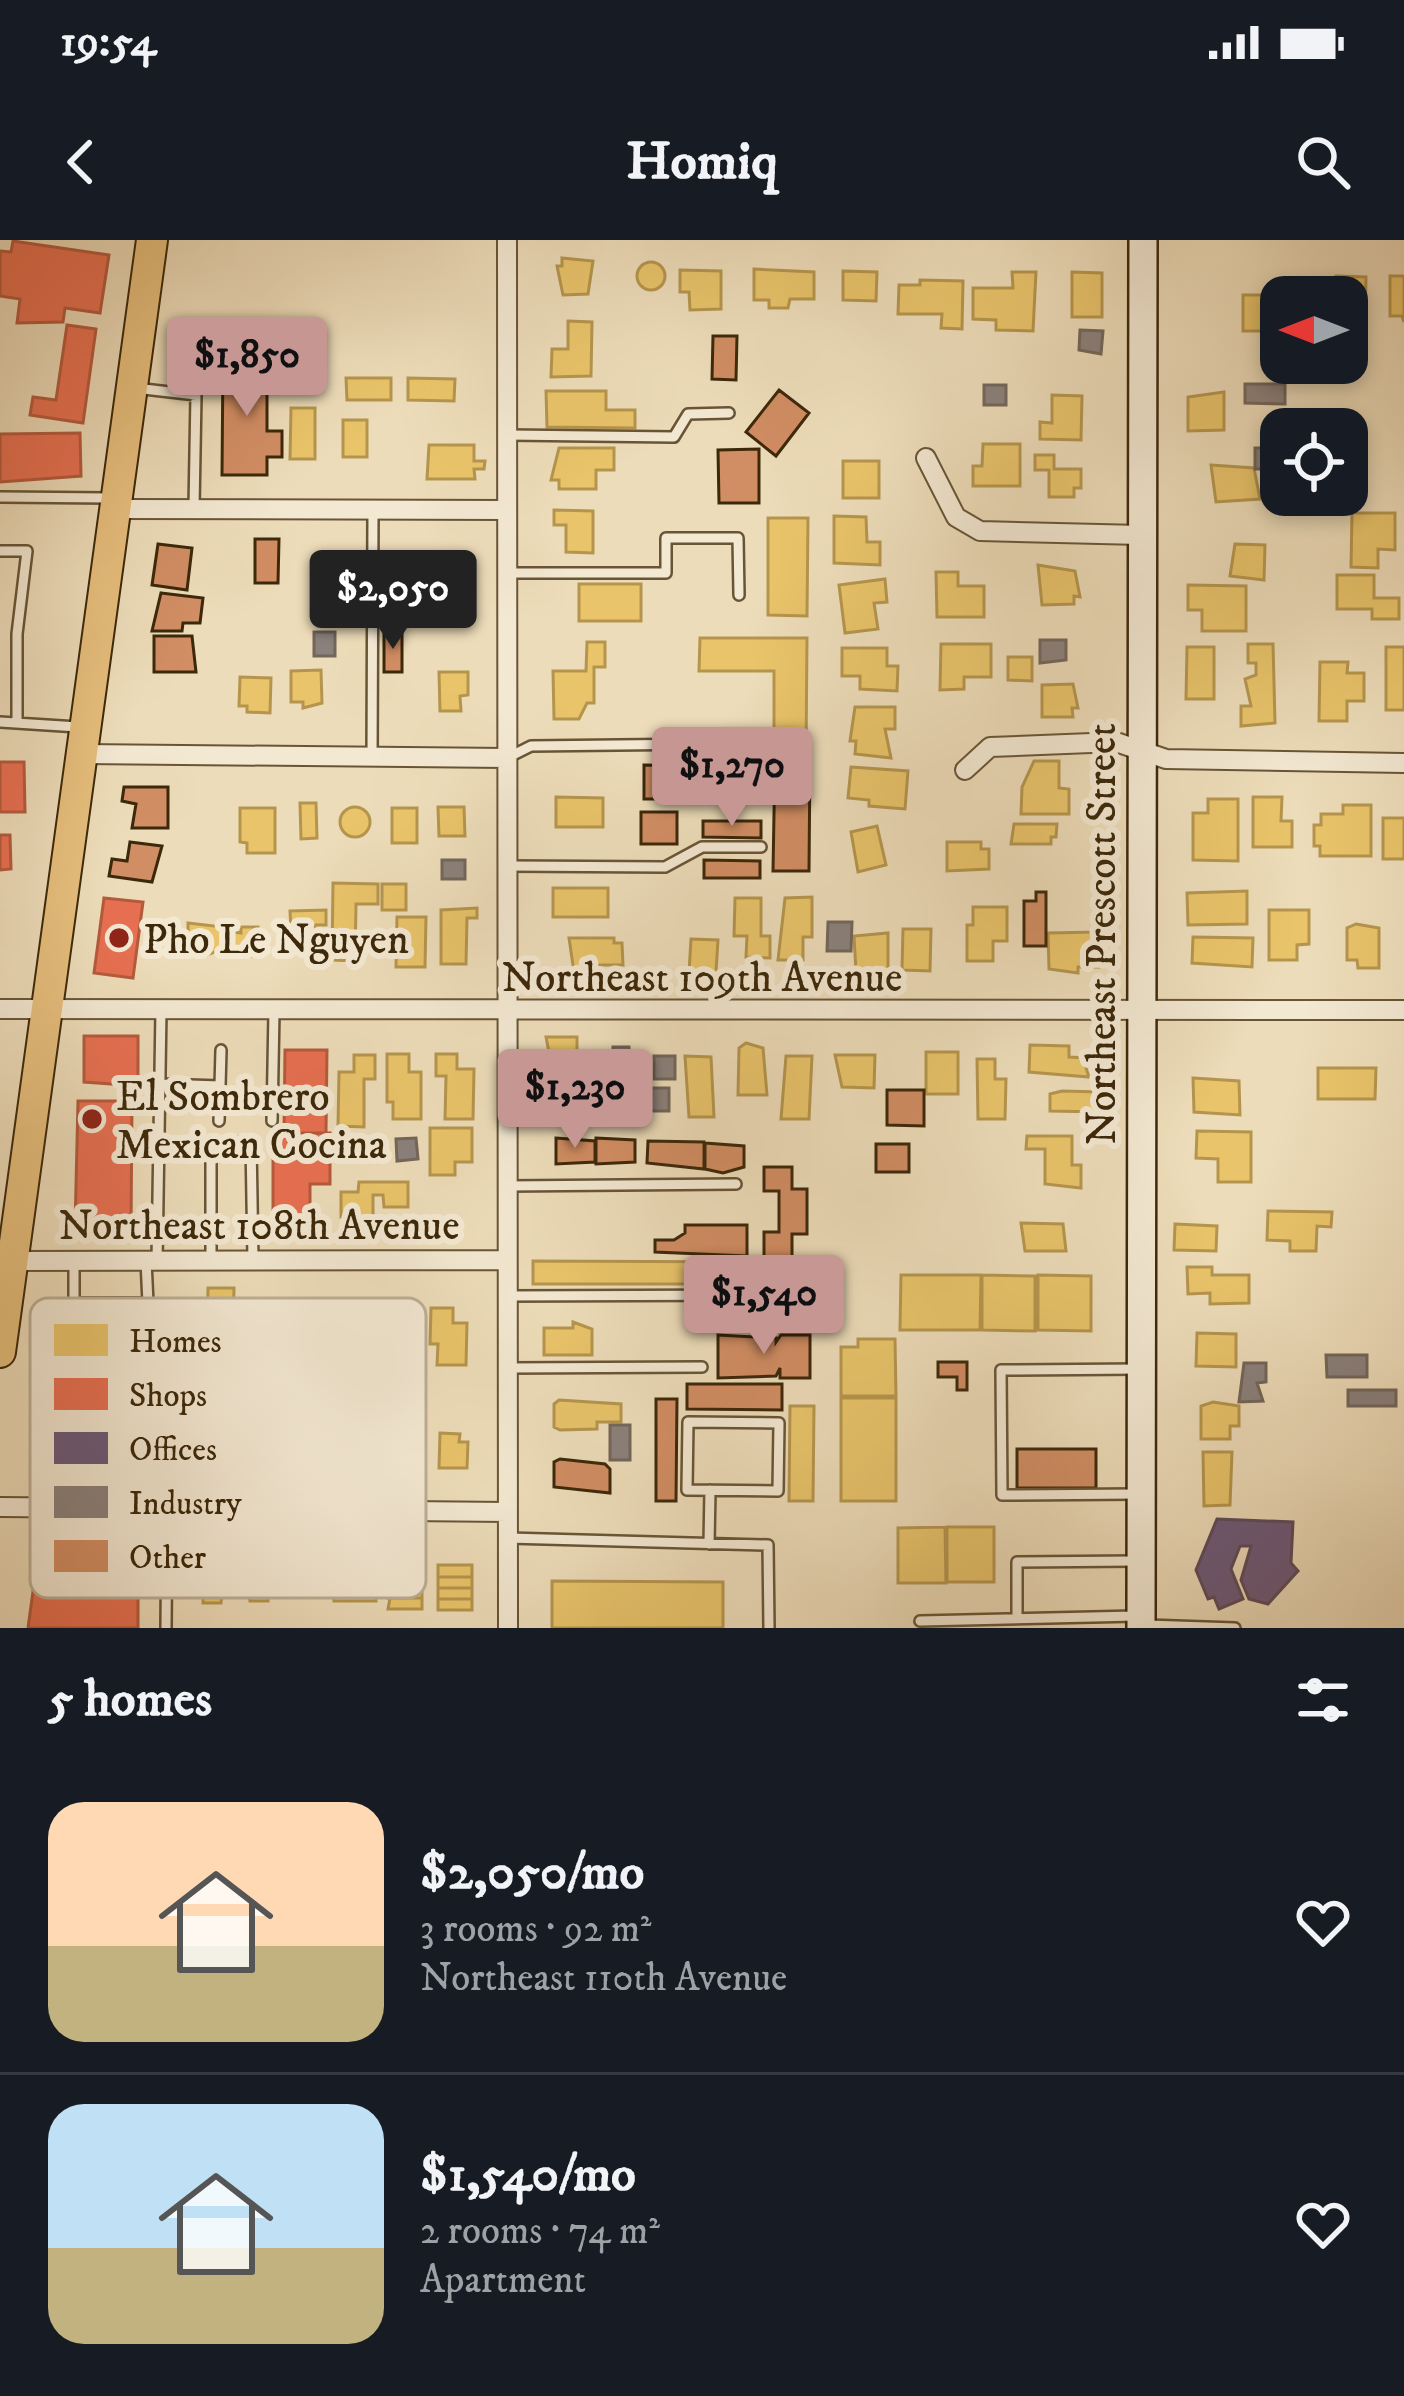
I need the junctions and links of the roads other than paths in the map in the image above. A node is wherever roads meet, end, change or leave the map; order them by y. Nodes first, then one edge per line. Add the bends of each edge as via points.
1 (152, 240) edge
2 (507, 240) edge
3 (1143, 240) edge
4 (135, 388) junction
5 (730, 413) dead end
6 (507, 435) junction
7 (926, 458) dead end
8 (0, 497) edge
9 (120, 503) junction
10 (194, 507) junction
11 (373, 510) junction
12 (507, 510) junction
13 (1141, 535) junction
14 (0, 550) edge
15 (507, 573) junction
16 (739, 595) dead end
17 (0, 722) edge
18 (17, 722) junction
19 (85, 741) junction
20 (704, 744) dead end
21 (1142, 751) junction
22 (507, 758) junction
23 (372, 759) junction
24 (1404, 763) edge
25 (965, 770) dead end
26 (761, 847) dead end
27 (506, 866) junction
28 (43, 1008) junction
29 (0, 1010) edge
30 (160, 1010) junction
31 (1404, 1010) edge
32 (274, 1011) junction
33 (1143, 1011) junction
34 (505, 1012) junction
35 (221, 1050) dead end
36 (160, 1084) junction
37 (220, 1086) junction
38 (219, 1121) dead end
39 (272, 1121) dead end
40 (736, 1184) dead end
41 (507, 1186) junction
42 (253, 1260) junction
43 (507, 1260) junction
44 (12, 1261) junction
45 (74, 1261) junction
46 (151, 1261) junction
47 (212, 1261) junction
48 (778, 1294) dead end
49 (507, 1296) junction
50 (74, 1298) edge
51 (148, 1298) edge
52 (0, 1352) edge
53 (702, 1367) dead end
54 (508, 1368) junction
55 (1142, 1369) junction
56 (710, 1490) junction
57 (1141, 1494) junction
58 (0, 1508) edge
59 (30, 1508) edge
60 (426, 1512) edge
61 (508, 1512) junction
62 (508, 1538) junction
63 (709, 1544) junction
64 (1141, 1561) junction
65 (166, 1598) edge
66 (1016, 1618) junction
67 (920, 1621) dead end
68 (1141, 1623) edge
69 (1206, 1627) edge
70 (166, 1628) edge
71 (508, 1628) edge
72 (769, 1628) edge
73 (1235, 1628) edge

1 - 4 main road
2 - 6 street
3 - 13 street, Northeast Prescott Street
4 - 9 main road
4 - 10 lane via 196,395
5 - 6 lane via 688,414 674,437
6 - 12 street
7 - 13 street via 956,517 980,531
8 - 9 lane
9 - 10 street
9 - 19 main road
10 - 11 street
11 - 12 street
11 - 23 lane
12 - 15 street
13 - 21 street, Northeast Prescott Street
14 - 18 lane via 27,550
15 - 16 lane via 666,573 666,538 738,538
15 - 22 street
17 - 18 lane
18 - 19 lane
19 - 23 street
19 - 28 main road
20 - 22 lane via 531,746
21 - 24 street via 1166,759
21 - 25 street via 1116,742 989,747
21 - 33 street, Northeast Prescott Street
22 - 23 street
22 - 27 street
26 - 27 lane via 702,848 665,867
27 - 34 street
28 - 29 street, Northeast 109th Avenue
28 - 30 street, Northeast 109th Avenue
28 - 44 main road
30 - 32 street, Northeast 109th Avenue
30 - 36 lane
31 - 33 street, Northeast 109th Avenue
32 - 34 street, Northeast 109th Avenue
32 - 39 lane
33 - 34 street, Northeast 109th Avenue
33 - 55 street, Northeast Prescott Street
34 - 41 street
35 - 37 lane
36 - 37 lane
36 - 46 lane
37 - 38 lane
40 - 41 lane
41 - 43 street
42 - 43 street, Northeast 108th Avenue
42 - 47 street, Northeast 108th Avenue
42 - 47 lane via 251,1142 211,1142
43 - 49 street
44 - 45 street, Northeast 108th Avenue
44 - 52 main road
45 - 46 street, Northeast 108th Avenue
45 - 50 lane
46 - 47 street, Northeast 108th Avenue
46 - 51 lane
48 - 49 lane
49 - 54 street
53 - 54 lane
54 - 61 street
55 - 57 street, Northeast Prescott Street
55 - 57 lane via 1001,1370 1002,1495
56 - 56 lane via 687,1490 688,1422 778,1423 778,1491
56 - 63 lane
57 - 64 street, Northeast Prescott Street
58 - 59 street
60 - 61 street
61 - 62 street
62 - 63 lane
62 - 71 street
63 - 72 lane via 768,1545
64 - 66 lane via 1017,1562
64 - 68 street, Northeast Prescott Street
65 - 70 lane
66 - 67 lane
66 - 68 lane
68 - 69 lane
69 - 73 lane

